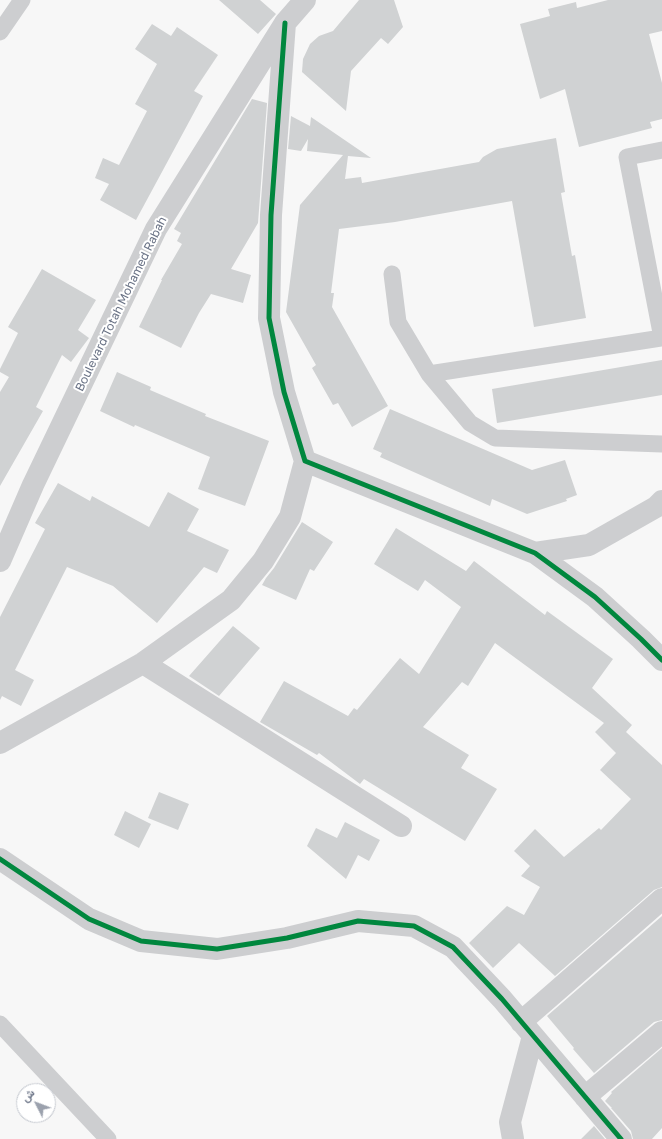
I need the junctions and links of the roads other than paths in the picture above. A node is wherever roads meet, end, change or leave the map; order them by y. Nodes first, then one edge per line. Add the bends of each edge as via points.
1 (21, 0) edge
2 (305, 0) edge
3 (285, 23) junction
4 (0, 32) edge
5 (662, 150) edge
6 (392, 274) dead end
7 (429, 374) junction
8 (662, 444) edge
9 (305, 461) junction
10 (660, 507) edge
11 (535, 553) junction
12 (0, 561) edge
13 (662, 660) edge
14 (143, 663) junction
15 (0, 743) edge
16 (401, 826) dead end
17 (2, 865) edge
18 (662, 899) edge
19 (0, 1024) edge
20 (527, 1029) junction
21 (662, 1032) edge
22 (585, 1097) junction
23 (108, 1139) edge
24 (513, 1139) edge
25 (621, 1139) edge

1 - 4 lane
2 - 3 street, Boulevard Totah Mohamed Rabah
3 - 9 street via 271,215 269,318 284,392
3 - 12 street, Boulevard Totah Mohamed Rabah via 156,229 32,485
5 - 7 lane via 628,157 662,338
6 - 7 lane via 398,322
7 - 8 lane via 470,423 495,438
9 - 11 street
9 - 14 street via 290,517 263,562 231,600
10 - 11 street via 589,545
11 - 13 street via 595,597
14 - 15 street
14 - 16 street
17 - 20 street via 89,919 141,941 217,949 287,938 358,921 414,926 453,947
18 - 20 street
19 - 23 lane
20 - 22 street
20 - 24 street via 510,1122
21 - 22 street
22 - 25 street

